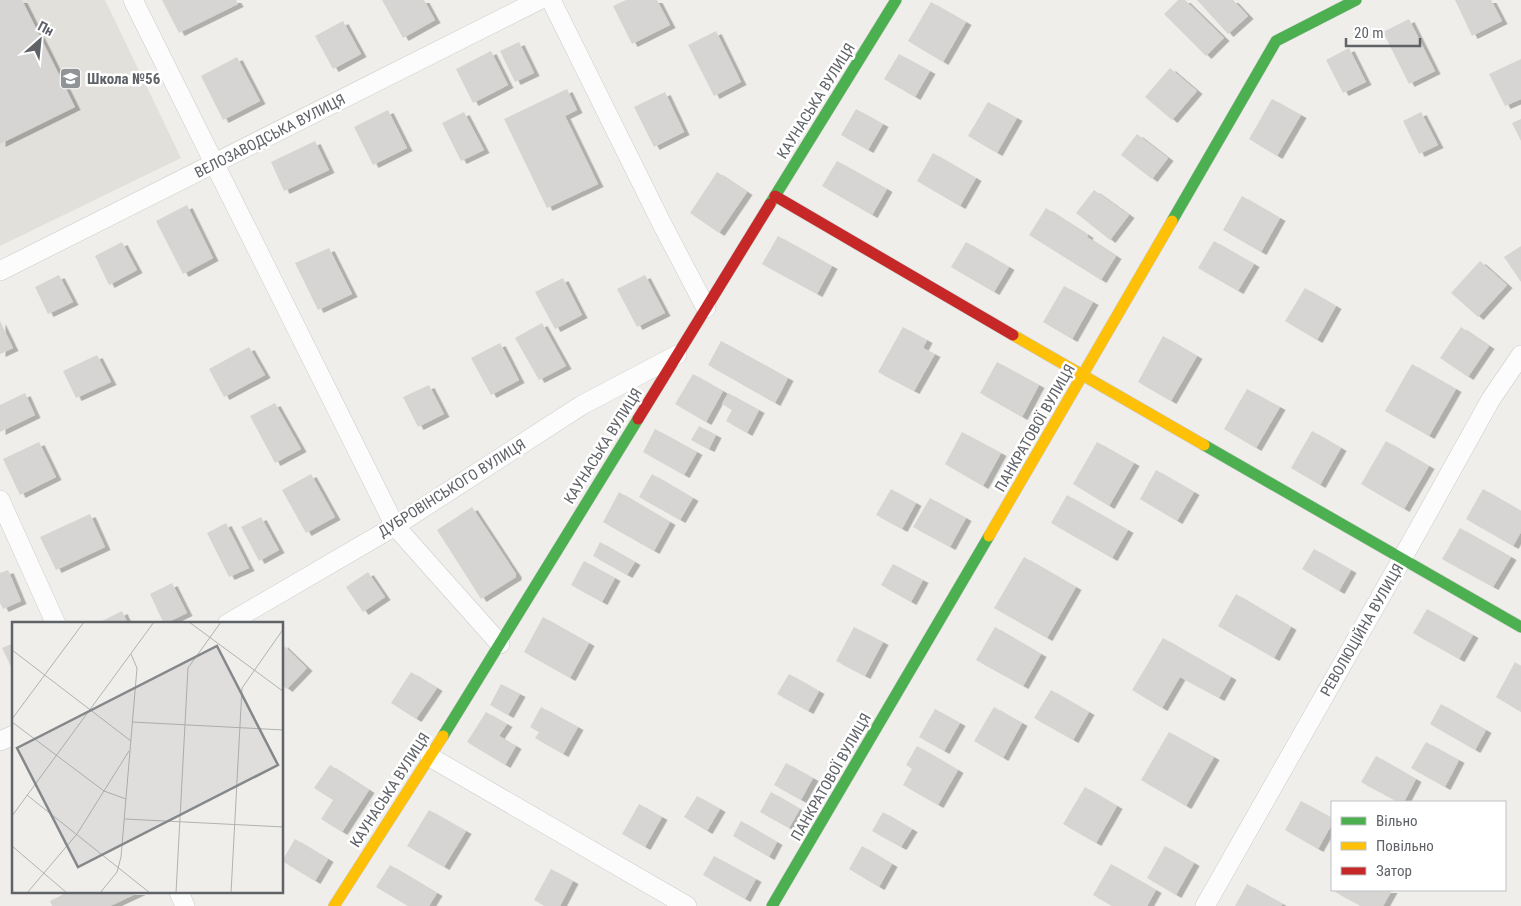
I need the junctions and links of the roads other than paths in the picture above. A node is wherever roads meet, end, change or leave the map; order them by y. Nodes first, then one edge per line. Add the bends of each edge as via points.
1 (133, 0) edge
2 (539, 0) edge
3 (551, 0) edge
4 (896, 0) edge
5 (1356, 0) edge
6 (214, 164) junction
7 (775, 196) junction
8 (0, 271) edge
9 (706, 308) junction
10 (678, 354) junction
11 (1521, 355) edge
12 (1083, 376) junction
13 (0, 500) edge
14 (395, 526) junction
15 (1402, 559) junction
16 (55, 622) edge
17 (230, 622) edge
18 (1521, 627) edge
19 (500, 644) junction
20 (12, 736) edge
21 (0, 741) edge
22 (430, 756) junction
23 (180, 894) edge
24 (185, 906) edge
25 (334, 906) edge
26 (687, 906) edge
27 (772, 906) edge
28 (1205, 906) edge

1 - 6 street
2 - 6 street, ВЕЛОЗАВОДСЬКА ВУЛИЦЯ
3 - 9 street
4 - 7 street, КАУНАСЬКА ВУЛИЦЯ
5 - 12 street, ПАНКРАТОВОЇ ВУЛИЦЯ via 1276,40
6 - 8 street, ВЕЛОЗАВОДСЬКА ВУЛИЦЯ
6 - 14 street
7 - 9 street, КАУНАСЬКА ВУЛИЦЯ
7 - 12 street
9 - 10 street, КАУНАСЬКА ВУЛИЦЯ
10 - 14 street, ДУБРОВІНСЬКОГО ВУЛИЦЯ via 582,405
10 - 19 street, КАУНАСЬКА ВУЛИЦЯ
11 - 15 street, РЕВОЛЮЦІЙНА ВУЛИЦЯ via 1491,400
12 - 15 street
12 - 27 street, ПАНКРАТОВОЇ ВУЛИЦЯ
13 - 16 street
14 - 17 street, ДУБРОВІНСЬКОГО ВУЛИЦЯ
14 - 19 street
15 - 18 street
15 - 28 street, РЕВОЛЮЦІЙНА ВУЛИЦЯ
19 - 22 street, КАУНАСЬКА ВУЛИЦЯ
20 - 21 street
22 - 25 street, КАУНАСЬКА ВУЛИЦЯ
22 - 26 street
23 - 24 street

